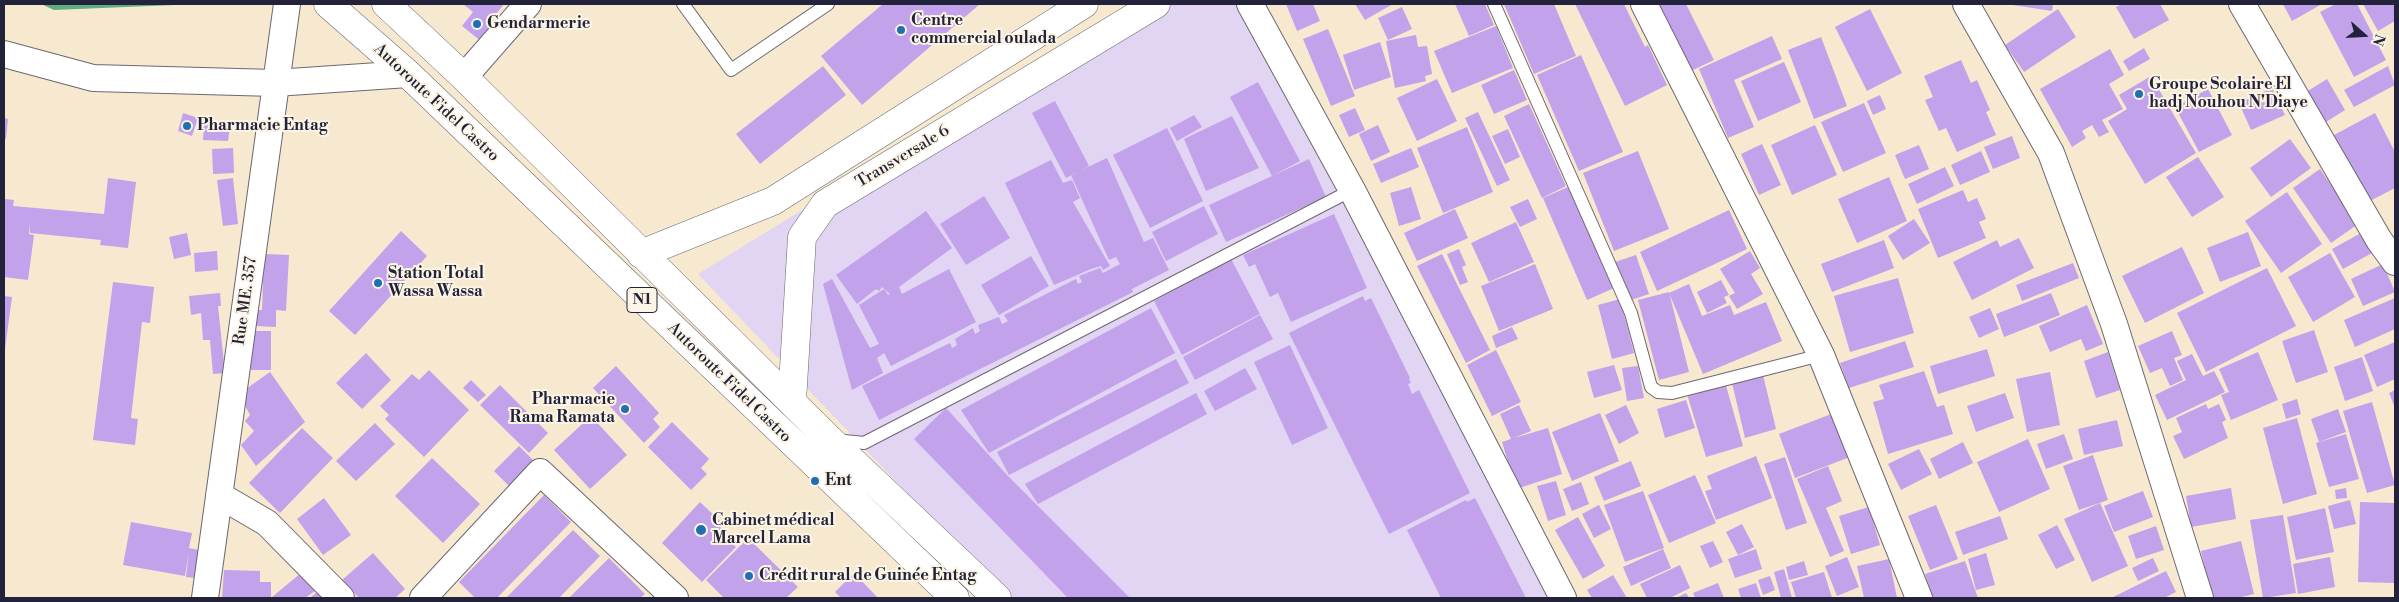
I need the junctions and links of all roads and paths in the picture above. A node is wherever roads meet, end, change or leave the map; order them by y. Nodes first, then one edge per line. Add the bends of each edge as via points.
1 (287, 4) edge
2 (328, 4) edge
3 (386, 4) edge
4 (528, 4) edge
5 (683, 4) edge
6 (828, 4) edge
7 (1084, 4) edge
8 (1156, 4) edge
9 (1250, 4) edge
10 (1494, 4) edge
11 (1644, 4) edge
12 (1966, 4) edge
13 (2242, 4) edge
14 (4, 54) edge
15 (408, 74) junction
16 (464, 77) junction
17 (275, 83) junction
18 (1352, 190) junction
19 (641, 254) junction
20 (2395, 262) edge
21 (618, 277) junction
22 (1821, 355) junction
23 (792, 402) junction
24 (830, 440) junction
25 (220, 495) junction
26 (205, 598) edge
27 (341, 598) edge
28 (423, 598) edge
29 (675, 598) edge
30 (955, 598) edge
31 (997, 598) edge
32 (1563, 598) edge
33 (1919, 598) edge
34 (2200, 598) edge

1 - 17 street, Rue ME. 357
2 - 15 main road, Autoroute Fidel Castro / N1
3 - 16 main road, Autoroute Fidel Castro / N1
4 - 16 street
5 - 6 lane via 731,70
7 - 19 main road, Transversale 6 via 773,201
8 - 23 main road, Transversale 6 via 825,204 802,237
9 - 18 street
10 - 22 lane via 1631,313 1651,387 1658,392 1672,393
11 - 22 street
12 - 34 street via 2052,153 2114,324
13 - 20 street via 2379,240
14 - 17 street via 94,78
15 - 17 street
15 - 21 main road, Autoroute Fidel Castro / N1
16 - 19 main road, Autoroute Fidel Castro / N1
17 - 25 street, Rue ME. 357
18 - 24 lane via 864,443
18 - 32 street
19 - 21 main road
19 - 23 main road, Autoroute Fidel Castro / N1
21 - 30 main road, Autoroute Fidel Castro / N1
22 - 33 street
23 - 24 main road, Autoroute Fidel Castro / N1
24 - 31 main road, Autoroute Fidel Castro / N1
25 - 26 street, Rue ME. 357
25 - 27 street via 267,523
28 - 29 street via 540,472

